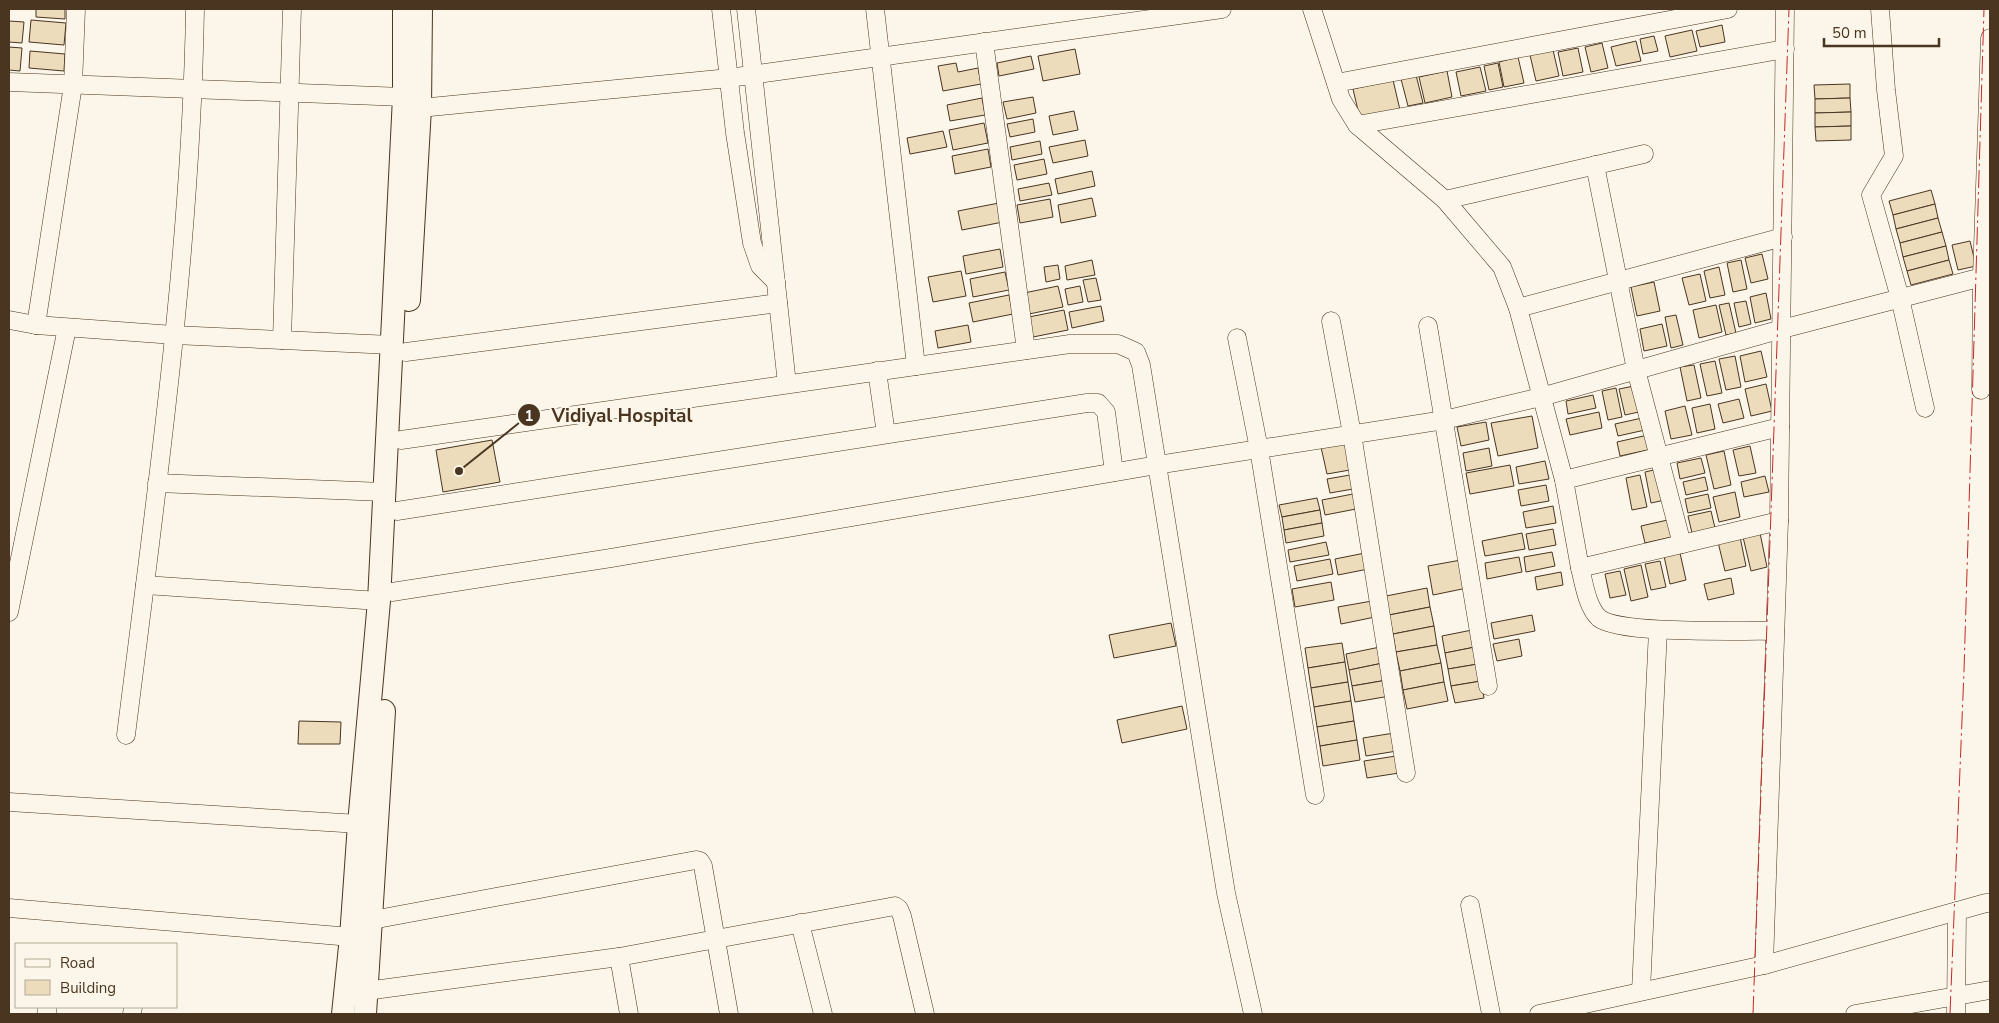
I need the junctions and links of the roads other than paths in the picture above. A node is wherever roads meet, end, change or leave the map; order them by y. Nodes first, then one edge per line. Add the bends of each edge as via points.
1 (76, 9) edge
2 (195, 9) edge
3 (292, 9) edge
4 (404, 9) edge
5 (421, 9) edge
6 (721, 9) edge
7 (746, 9) edge
8 (875, 9) edge
9 (1222, 9) edge
10 (1312, 9) edge
11 (1728, 9) edge
12 (1785, 9) edge
13 (1880, 9) edge
14 (1204, 10) edge
15 (1990, 38) edge
16 (984, 42) junction
17 (1785, 49) junction
18 (881, 57) junction
19 (753, 75) junction
20 (729, 78) junction
21 (9, 82) edge
22 (1336, 83) junction
23 (73, 85) junction
24 (194, 90) junction
25 (288, 94) junction
26 (412, 103) junction
27 (1357, 125) junction
28 (1989, 134) edge
29 (1644, 154) dead end
30 (1595, 165) junction
31 (1445, 200) junction
32 (1783, 237) junction
33 (1986, 276) edge
34 (776, 282) junction
35 (1618, 282) junction
36 (1900, 298) junction
37 (778, 302) junction
38 (1518, 308) junction
39 (9, 320) edge
40 (1331, 321) dead end
41 (36, 325) junction
42 (1428, 326) dead end
43 (67, 328) junction
44 (1782, 329) junction
45 (174, 335) junction
46 (1237, 338) dead end
47 (282, 340) junction
48 (399, 348) junction
49 (1026, 350) junction
50 (916, 366) junction
51 (1636, 370) junction
52 (876, 371) junction
53 (787, 384) junction
54 (1981, 390) dead end
55 (1541, 397) junction
56 (1925, 408) dead end
57 (1444, 420) junction
58 (1780, 427) junction
59 (886, 434) junction
60 (1352, 434) junction
61 (402, 440) junction
62 (1259, 449) junction
63 (1659, 458) junction
64 (1157, 465) junction
65 (1114, 472) junction
66 (1564, 480) junction
67 (156, 483) junction
68 (384, 492) junction
69 (397, 511) junction
70 (1779, 522) junction
71 (1682, 544) junction
72 (1580, 568) junction
73 (145, 585) junction
74 (386, 597) junction
75 (9, 612) edge
76 (1658, 630) junction
77 (1775, 630) junction
78 (1488, 686) dead end
79 (126, 735) dead end
80 (1406, 773) dead end
81 (1315, 795) dead end
82 (9, 802) edge
83 (359, 824) junction
84 (1990, 903) edge
85 (1470, 905) dead end
86 (9, 908) edge
87 (1957, 911) junction
88 (372, 920) junction
89 (800, 923) junction
90 (352, 937) junction
91 (715, 939) junction
92 (619, 957) junction
93 (1764, 965) junction
94 (1990, 990) edge
95 (366, 991) junction
96 (1642, 991) junction
97 (1956, 996) junction
98 (343, 1014) edge
99 (365, 1014) edge
100 (629, 1014) edge
101 (729, 1014) edge
102 (823, 1014) edge
103 (925, 1014) edge
104 (1253, 1014) edge
105 (1491, 1014) edge
106 (1539, 1014) edge
107 (1855, 1014) edge
108 (1956, 1014) edge

1 - 23 street
2 - 24 street
3 - 25 street
4 - 26 main road
5 - 26 main road
6 - 20 street
7 - 19 street
8 - 18 street
9 - 14 street
10 - 22 street
11 - 22 street
12 - 17 street
13 - 36 street via 1894,156 1871,195
14 - 16 street
15 - 28 street
16 - 18 street
16 - 49 street
17 - 27 street
17 - 32 street
18 - 19 street
18 - 50 street
19 - 20 street
19 - 34 street
20 - 26 street
20 - 34 street via 752,243 760,266
21 - 23 street
22 - 27 street via 1340,99
23 - 24 street
23 - 41 street
24 - 25 street
24 - 45 street
25 - 26 street
25 - 47 street
26 - 48 main road
27 - 31 street
28 - 33 street
29 - 30 street
30 - 31 street
30 - 35 street
31 - 38 street via 1502,267
32 - 35 street
32 - 44 street
33 - 36 street
33 - 54 street
34 - 37 street
35 - 38 street
35 - 51 street
36 - 44 street
36 - 56 street
37 - 48 street
37 - 53 street
38 - 55 street
39 - 41 street
40 - 60 street
41 - 43 street
42 - 57 street
43 - 45 street
43 - 75 street
44 - 51 street
44 - 58 street
45 - 47 street
45 - 67 street
46 - 62 street
47 - 48 street
48 - 61 main road
48 - 68 main road
49 - 50 street
49 - 64 street via 1070,344 1118,344 1136,352 1141,365
50 - 52 street
51 - 55 street
51 - 63 street
52 - 53 street
52 - 59 street
53 - 61 street
55 - 57 street
55 - 66 street
57 - 60 street
57 - 78 street
58 - 63 street
58 - 70 street
59 - 65 street via 1087,402 1098,403 1106,412
59 - 69 street
60 - 62 street
60 - 80 street
61 - 69 main road
62 - 64 street
62 - 81 street
63 - 66 street
63 - 71 street
64 - 65 street
64 - 104 street via 1226,893
65 - 74 street
66 - 72 street
67 - 68 street
67 - 73 street
68 - 74 main road
69 - 74 main road
70 - 71 street
70 - 77 street
71 - 72 street
72 - 76 street via 1593,610 1599,617 1606,622
73 - 74 street
73 - 79 street
74 - 83 main road
74 - 88 main road
76 - 77 street
76 - 96 street
77 - 93 street
82 - 83 street
83 - 90 main road
84 - 87 street
85 - 105 street
86 - 90 street
87 - 93 street
87 - 97 street
88 - 91 street via 696,860 703,866
88 - 95 main road
89 - 91 street
89 - 102 street
89 - 103 street via 894,906 899,909
90 - 98 main road
91 - 92 street
91 - 101 street
92 - 95 street
92 - 100 street
93 - 96 street
94 - 97 street
95 - 99 main road
96 - 106 street
97 - 107 street
97 - 108 street

